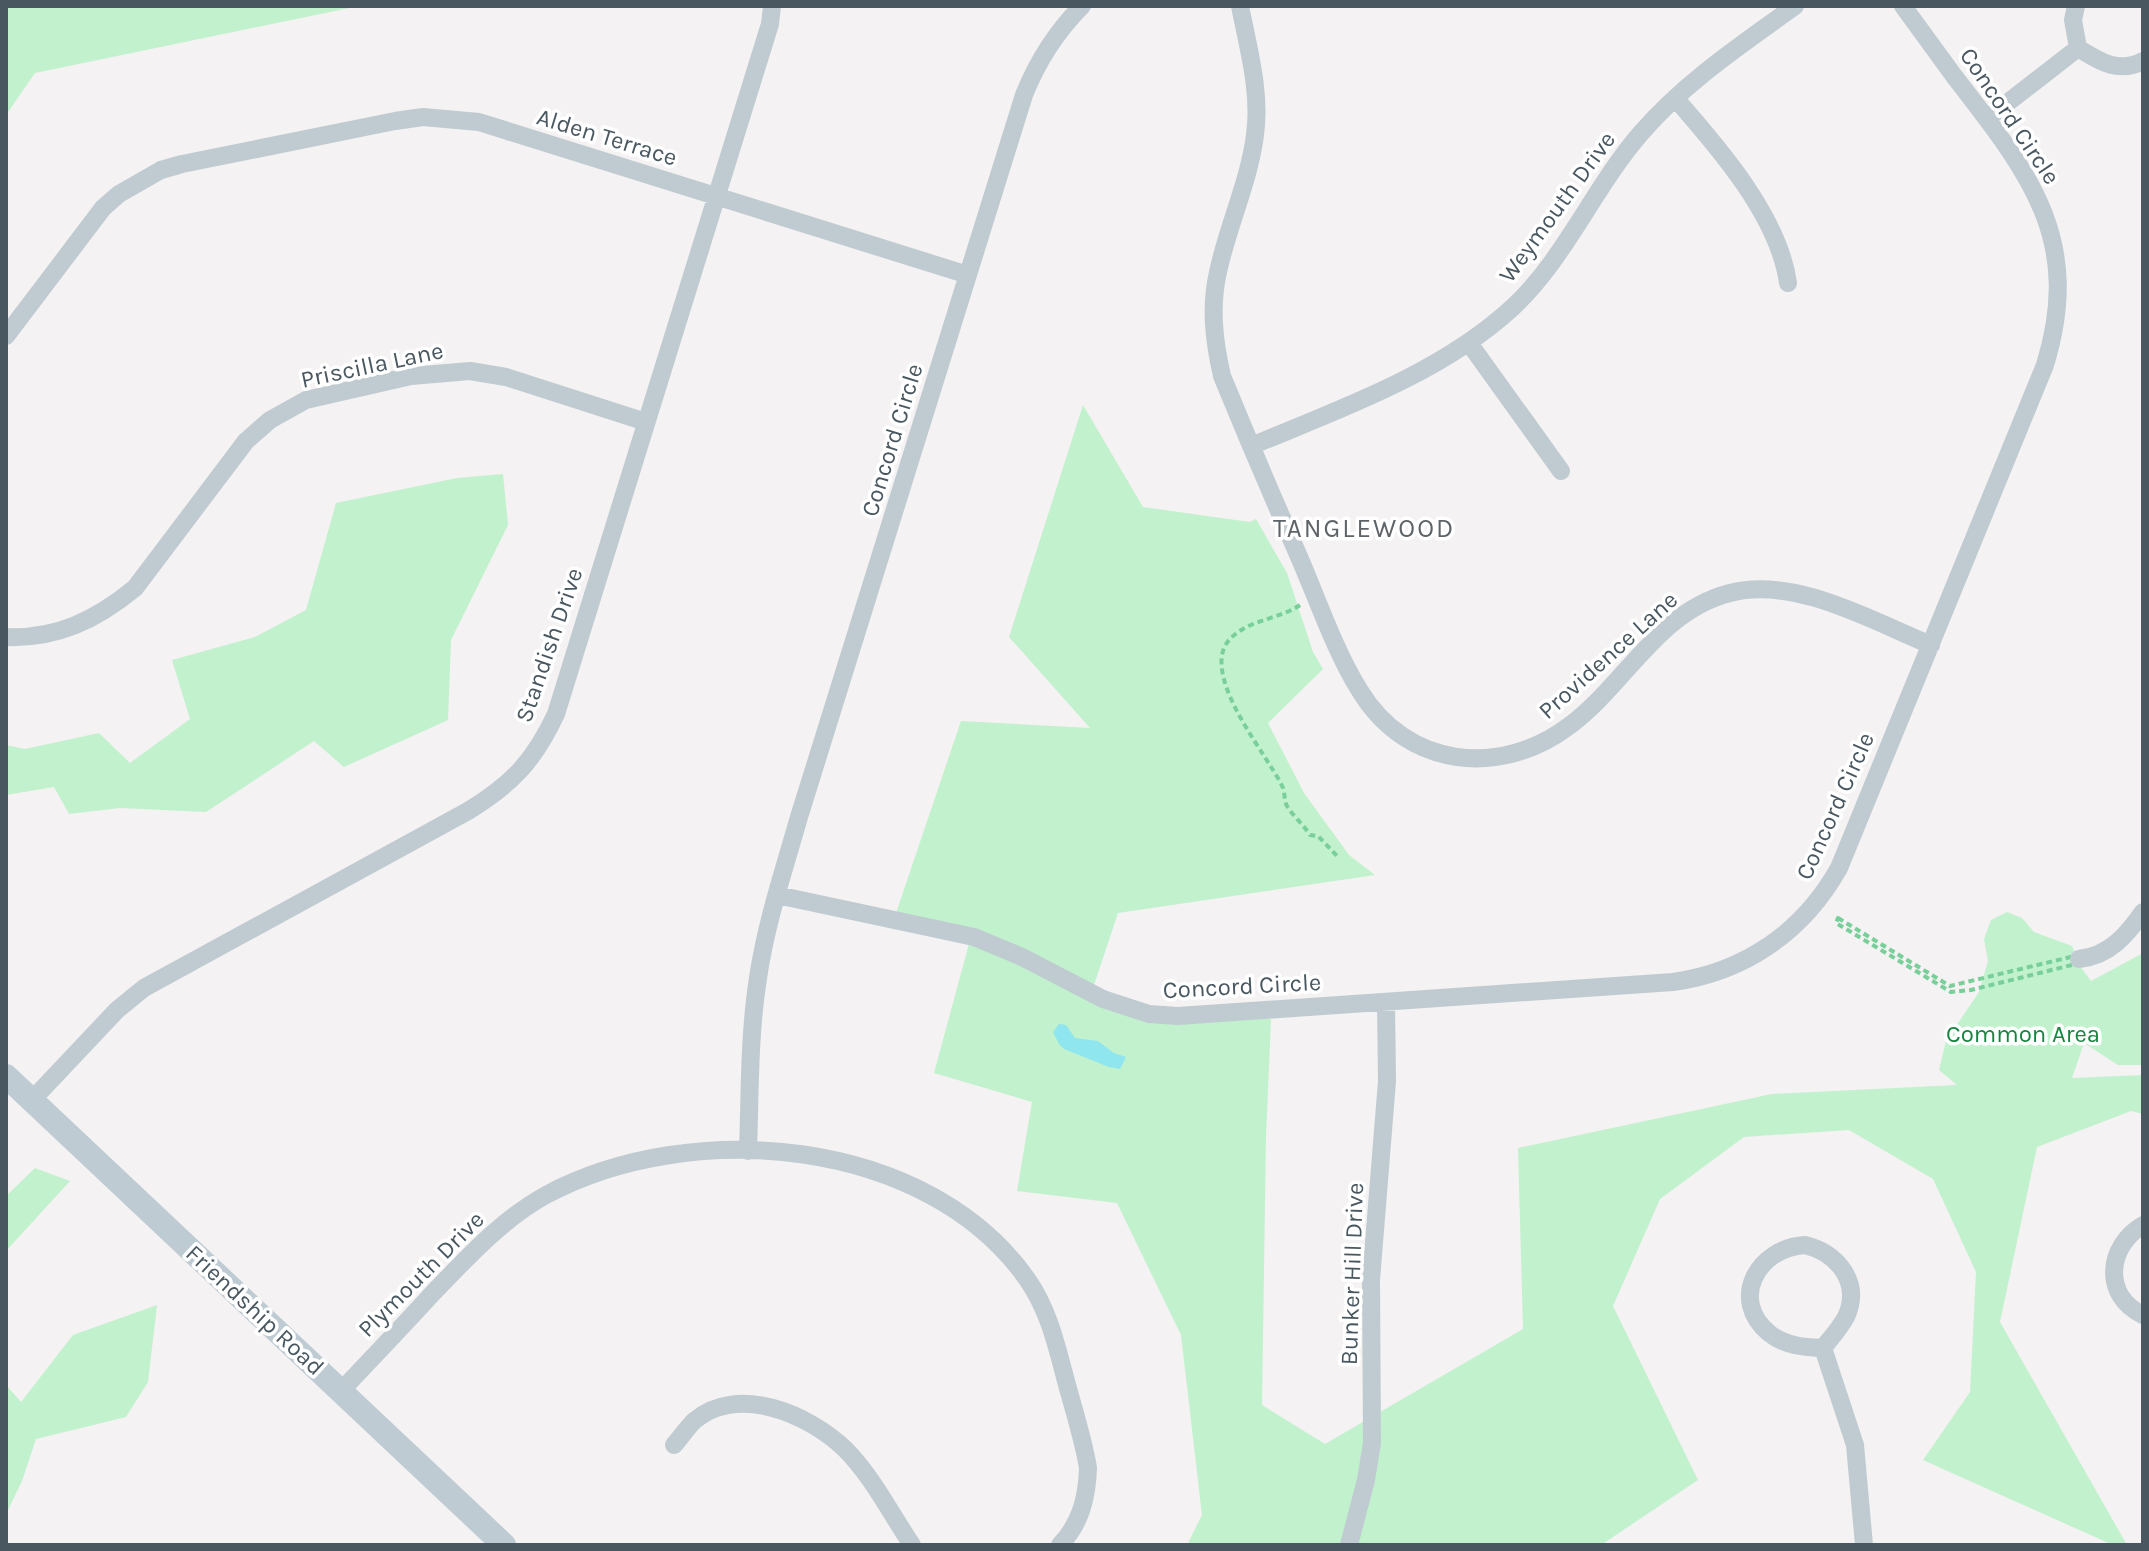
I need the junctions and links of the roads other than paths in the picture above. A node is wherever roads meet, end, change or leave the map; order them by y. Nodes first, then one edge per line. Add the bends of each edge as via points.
1 (772, 6) edge
2 (1082, 6) edge
3 (1240, 6) edge
4 (1795, 6) edge
5 (1903, 6) edge
6 (2076, 6) edge
7 (2078, 48) junction
8 (2143, 61) edge
9 (1675, 98) junction
10 (1988, 118) junction
11 (716, 195) junction
12 (968, 275) junction
13 (1788, 283) dead end
14 (6, 336) edge
15 (1469, 343) junction
16 (646, 422) junction
17 (1251, 446) junction
18 (1561, 471) dead end
19 (6, 637) edge
20 (1931, 645) junction
21 (777, 895) junction
22 (2143, 912) edge
23 (2079, 959) road end
24 (1386, 1002) junction
25 (6, 1076) edge
26 (32, 1100) junction
27 (748, 1151) junction
28 (2143, 1225) edge
29 (2143, 1315) edge
30 (1823, 1348) junction
31 (341, 1391) junction
32 (674, 1445) dead end
33 (504, 1545) edge
34 (912, 1545) edge
35 (1060, 1545) edge
36 (1349, 1545) edge
37 (1864, 1545) edge

1 - 11 street, Standish Drive
2 - 12 street via 1033,73
3 - 17 street via 1255,92 1256,134 1218,270 1213,314 1222,376
4 - 9 street, Weymouth Drive
5 - 10 street, Concord Circle
6 - 7 street
7 - 8 street via 2105,65
7 - 10 street
9 - 13 street via 1770,224
9 - 15 street, Weymouth Drive via 1640,133 1527,293
10 - 20 street, Concord Circle via 2033,188 2049,226 2058,265 2056,322 2045,365
11 - 12 street, Alden Terrace
11 - 14 street, Alden Terrace via 465,119 423,117 364,127 182,164 141,180 89,223
11 - 16 street, Standish Drive
12 - 21 street, Concord Circle
15 - 17 street, Weymouth Drive via 1432,366
15 - 18 street
16 - 19 street, Priscilla Lane via 506,377 470,371 411,376 306,400 246,441 135,588 113,606 69,629
16 - 26 street, Standish Drive via 556,714 531,761 511,782 468,811 144,988
17 - 20 street, Providence Lane via 1358,689 1381,718 1431,750 1473,759 1513,756 1551,740 1682,614 1730,592 1800,593
20 - 24 street, Concord Circle via 1839,868 1815,905 1758,953 1682,981
21 - 24 street, Concord Circle via 974,937 1103,999 1149,1014
21 - 27 street, Concord Circle via 758,981
22 - 23 street via 2127,935 2096,957
24 - 36 street, Bunker Hill Drive via 1387,1081 1371,1280 1372,1443
25 - 26 street, Friendship Road
26 - 31 street, Friendship Road
27 - 31 street, Plymouth Drive via 632,1162 543,1197 482,1242
27 - 35 street, Plymouth Drive via 832,1159 924,1192 981,1230 1026,1278 1051,1324 1088,1468 1082,1511
28 - 29 street via 2123,1241 2114,1279 2121,1296
30 - 30 street via 1782,1342 1757,1320 1751,1285 1758,1268 1777,1251 1805,1245 1832,1256 1844,1269 1850,1283 1848,1313
30 - 37 street via 1855,1445
31 - 33 street, Friendship Road
32 - 34 street via 695,1420 738,1404 802,1419 846,1450

